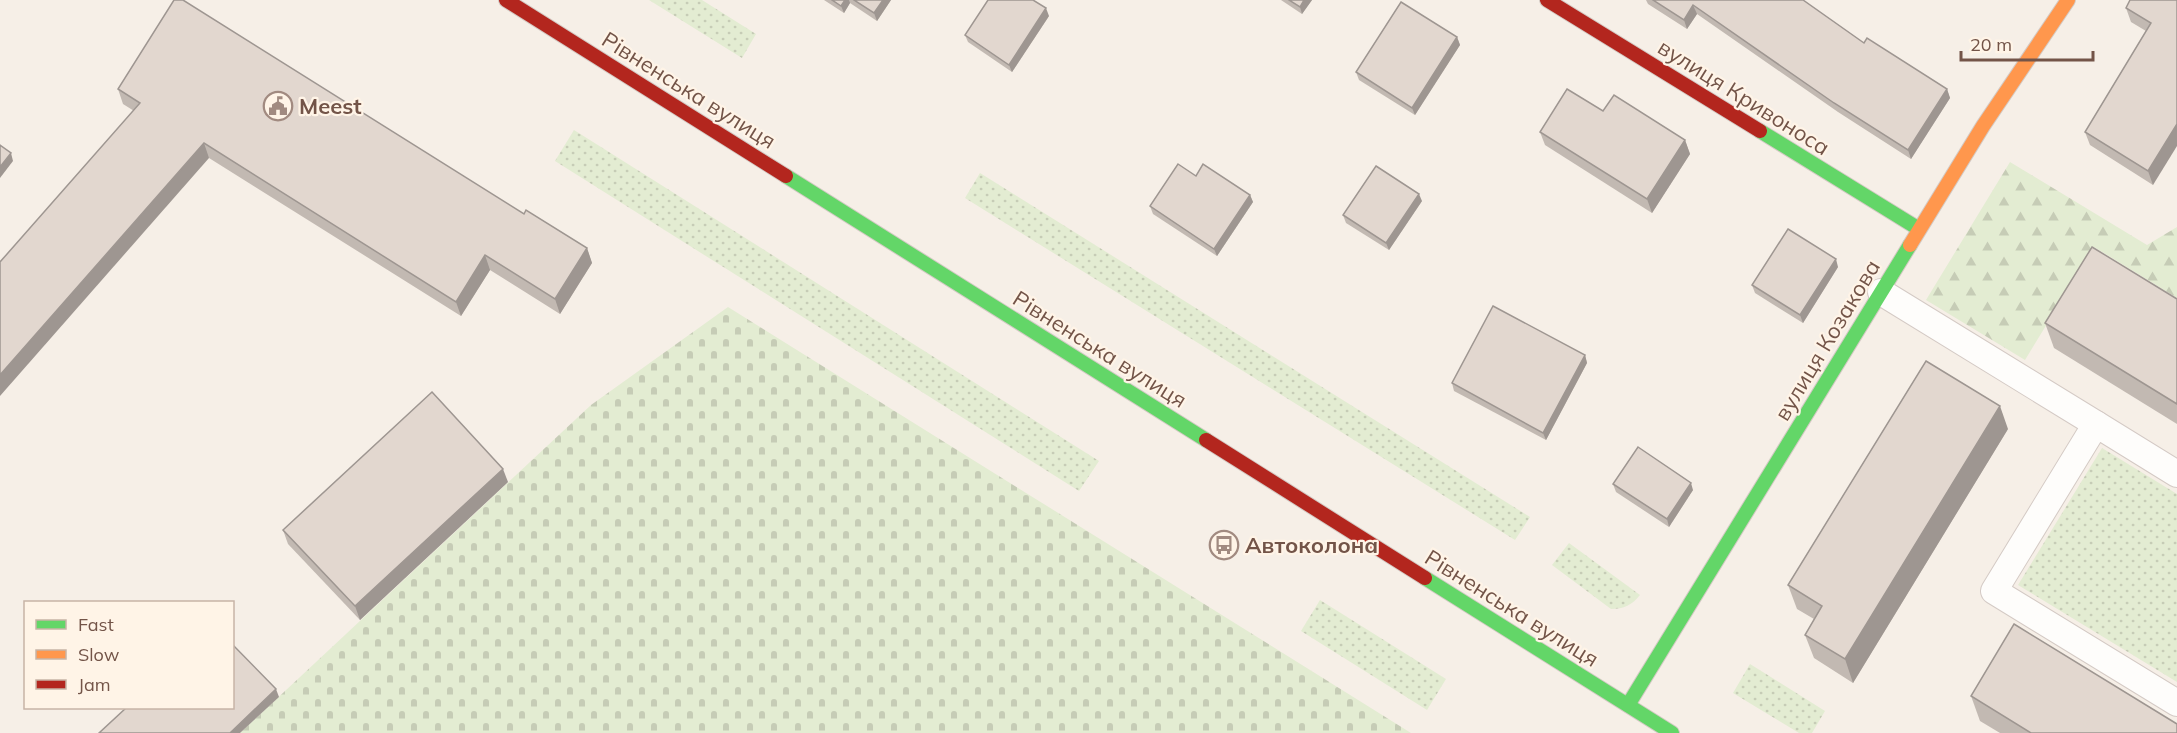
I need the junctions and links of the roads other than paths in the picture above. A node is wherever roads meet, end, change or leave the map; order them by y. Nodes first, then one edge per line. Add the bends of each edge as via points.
1 (506, 0) edge
2 (1547, 0) edge
3 (2068, 0) edge
4 (1919, 229) junction
5 (1881, 292) junction
6 (2096, 424) junction
7 (2177, 474) edge
8 (2177, 703) edge
9 (1628, 705) junction
10 (1672, 733) edge

1 - 9 main road, Рівненська вулиця
2 - 4 main road, вулиця Кривоноса
3 - 4 main road, вулиця Козакова
4 - 5 main road, вулиця Козакова
5 - 6 lane
5 - 9 main road, вулиця Козакова
6 - 7 lane
6 - 8 lane via 1994,591
9 - 10 main road, Рівненська вулиця

